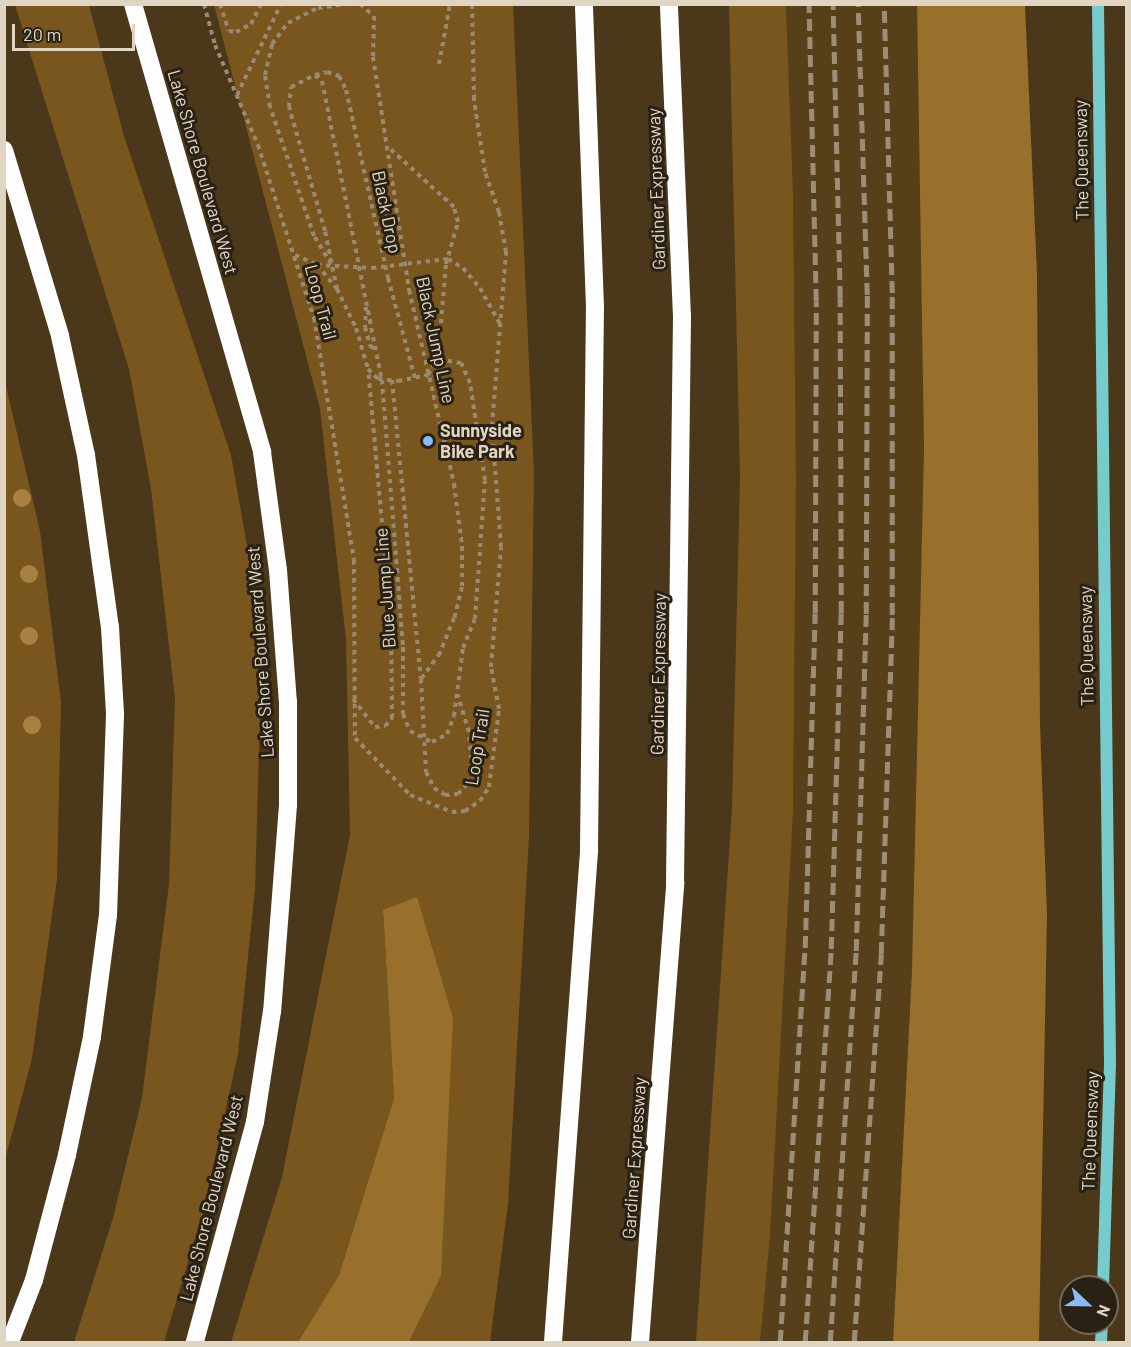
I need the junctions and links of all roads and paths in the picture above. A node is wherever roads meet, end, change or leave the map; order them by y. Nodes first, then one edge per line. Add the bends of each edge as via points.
1 (133, 4) edge
2 (204, 4) edge
3 (220, 4) edge
4 (261, 4) edge
5 (281, 4) edge
6 (345, 4) edge
7 (360, 4) edge
8 (450, 4) edge
9 (472, 4) edge
10 (584, 4) edge
11 (669, 4) edge
12 (1098, 4) edge
13 (440, 64) dead end
14 (315, 75) junction
15 (236, 96) junction
16 (387, 146) junction
17 (4, 150) edge
18 (295, 254) junction
19 (448, 259) junction
20 (406, 263) junction
21 (316, 265) junction
22 (332, 266) junction
23 (385, 266) junction
24 (358, 267) junction
25 (337, 289) junction
26 (366, 303) junction
27 (500, 325) junction
28 (376, 349) junction
29 (438, 359) junction
30 (368, 369) junction
31 (428, 375) junction
32 (415, 378) junction
33 (382, 380) junction
34 (392, 380) junction
35 (485, 480) junction
36 (494, 480) junction
37 (421, 679) junction
38 (458, 693) junction
39 (353, 699) junction
40 (426, 741) junction
41 (1103, 1275) edge
42 (10, 1342) edge
43 (195, 1342) edge
44 (553, 1342) edge
45 (640, 1342) edge

1 - 43 highway, Lake Shore Boulevard West via 262,452 278,570 288,702 288,805 272,1011 255,1122
2 - 15 path, Loop Trail
3 - 4 path via 229,31 236,32 251,24
5 - 15 path
6 - 22 path via 318,8 288,23 272,44 266,75 270,107 314,236
7 - 16 path, Black Jump Line via 374,16 373,57
8 - 13 path
9 - 27 path, Loop Trail via 474,99 485,172 499,212 506,252
10 - 44 highway via 595,307 589,837
11 - 45 highway, Gardiner Expressway via 682,317 675,870
12 - 41 main road, The Queensway via 1110,1064
14 - 22 path via 291,87 289,107
14 - 23 path, Black Drop via 327,72 339,76 346,90
14 - 24 path via 322,81
15 - 18 path, Loop Trail via 258,145
16 - 19 path via 454,207 458,222
16 - 20 path, Black Jump Line
17 - 42 highway via 60,336 86,455 110,627 114,715 108,915 92,1038 34,1280
18 - 21 path
18 - 39 path, Loop Trail via 314,318 354,560
19 - 20 path
19 - 27 path via 463,268 480,288
19 - 29 path
20 - 23 path
20 - 31 path, Black Jump Line
21 - 22 path
21 - 25 path
22 - 24 path
22 - 25 path
23 - 24 path
23 - 32 path, Black Drop
24 - 26 path
25 - 30 path via 356,328
26 - 28 path
26 - 28 path via 365,327 370,346
27 - 36 path, Loop Trail via 492,426
28 - 33 path, Blue Jump Line
29 - 31 path
29 - 35 path via 461,363 470,383
30 - 33 path
30 - 39 path via 391,621 392,718 386,726 375,727
31 - 32 path
31 - 37 path, Black Jump Line via 454,484 462,587 440,653
32 - 34 path
33 - 34 path
33 - 40 path, Blue Jump Line via 404,647 403,714 410,731
34 - 37 path
35 - 36 path
35 - 38 path via 475,619 463,648
36 - 39 path, Loop Trail via 501,547 491,667 499,709 489,787 480,801 465,811 452,812 410,795 355,738
37 - 40 path
38 - 40 path via 447,734
38 - 40 path via 469,732 472,768 468,783 458,794 445,795 434,788 426,772

